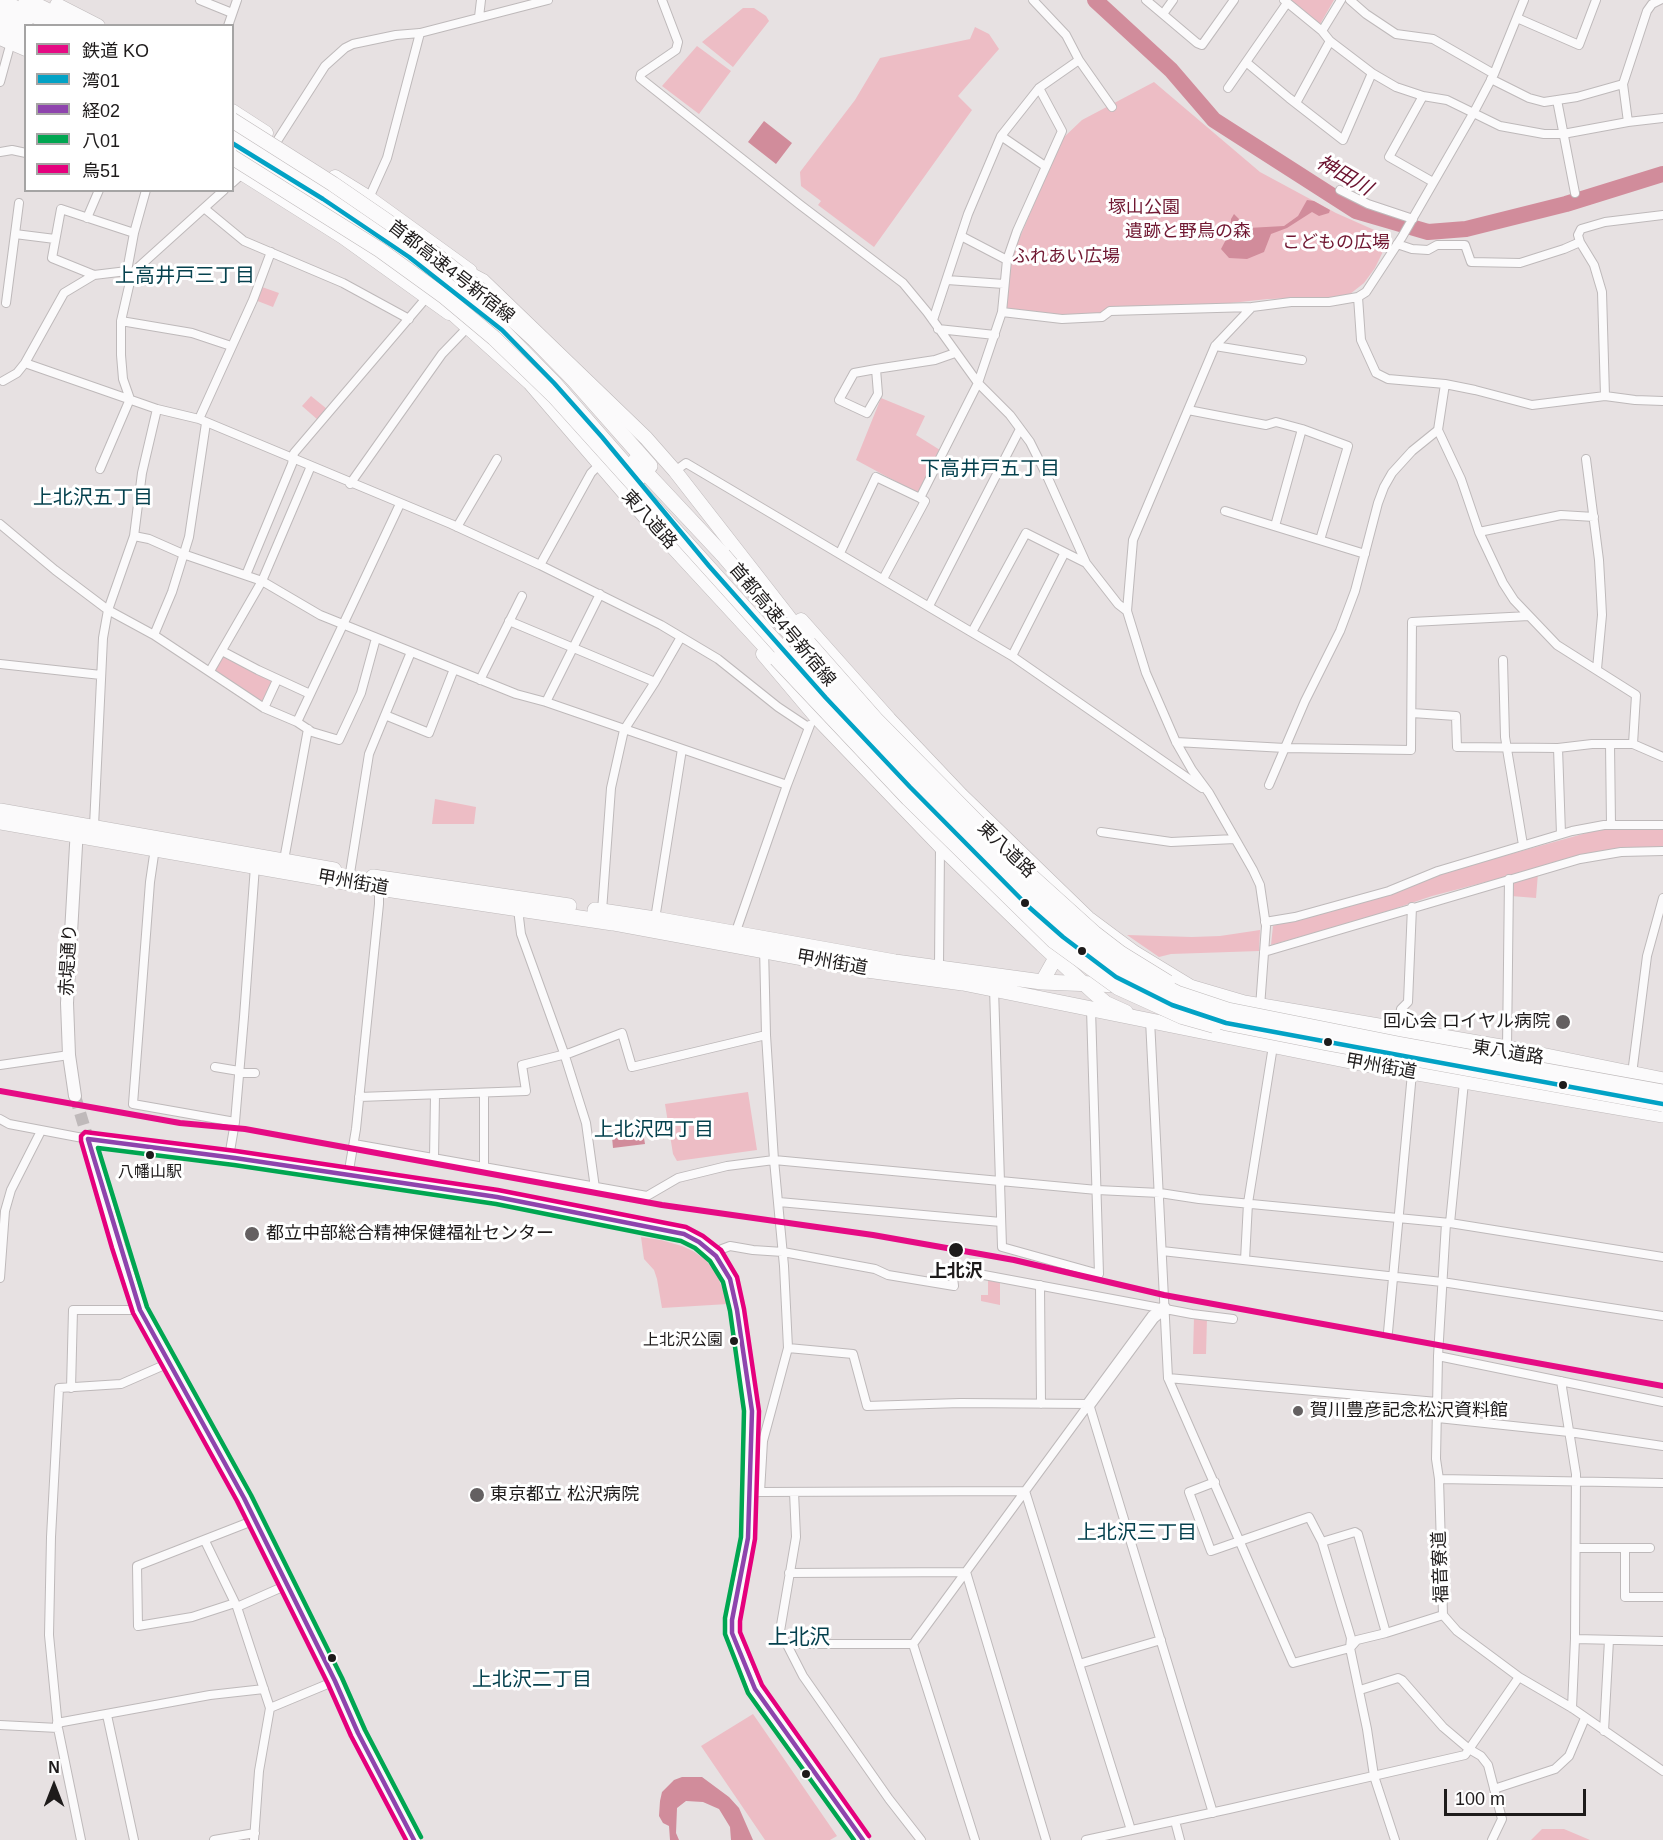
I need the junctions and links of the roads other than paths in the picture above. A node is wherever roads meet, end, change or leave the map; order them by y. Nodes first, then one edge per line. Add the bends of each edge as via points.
1 (0, 0) edge
2 (26, 0) edge
3 (200, 0) edge
4 (237, 0) edge
5 (481, 0) edge
6 (548, 0) edge
7 (662, 0) edge
8 (1033, 0) edge
9 (1146, 0) edge
10 (1173, 0) edge
11 (1234, 0) edge
12 (1341, 0) edge
13 (1350, 0) edge
14 (1524, 0) edge
15 (1596, 0) edge
16 (1660, 0) edge
17 (1286, 2) edge
18 (51, 3) edge
19 (0, 14) edge
20 (232, 14) junction
21 (1163, 14) junction
22 (479, 17) junction
23 (1516, 18) junction
24 (51, 24) edge
25 (77, 24) edge
26 (78, 24) edge
27 (94, 24) edge
28 (229, 24) edge
29 (24, 25) edge
30 (0, 26) edge
31 (1322, 31) junction
32 (420, 33) junction
33 (12, 39) edge
34 (1330, 41) junction
35 (1079, 60) junction
36 (1246, 62) junction
37 (1372, 73) junction
38 (1493, 77) junction
39 (0, 81) edge
40 (1623, 84) junction
41 (1039, 88) junction
42 (1227, 88) dead end
43 (1424, 96) junction
44 (1557, 99) junction
45 (1296, 104) junction
46 (1112, 107) dead end
47 (234, 112) edge
48 (1474, 112) junction
49 (1663, 118) edge
50 (234, 121) edge
51 (1628, 122) junction
52 (234, 131) edge
53 (1563, 134) junction
54 (1001, 136) junction
55 (277, 141) junction
56 (234, 144) edge
57 (0, 152) edge
58 (24, 153) edge
59 (234, 158) edge
60 (265, 165) junction
61 (1044, 166) junction
62 (236, 174) edge
63 (1433, 182) junction
64 (313, 185) junction
65 (1340, 190) dead end
66 (98, 192) edge
67 (145, 192) edge
68 (222, 192) edge
69 (1575, 193) dead end
70 (369, 198) junction
71 (19, 203) dead end
72 (204, 208) junction
73 (1663, 215) edge
74 (87, 218) junction
75 (1412, 220) junction
76 (134, 233) junction
77 (15, 234) junction
78 (961, 236) junction
79 (55, 239) junction
80 (1580, 242) junction
81 (1397, 244) junction
82 (271, 252) junction
83 (1007, 260) junction
84 (129, 272) junction
85 (94, 275) junction
86 (947, 280) junction
87 (483, 281) junction
88 (1004, 285) junction
89 (428, 297) junction
90 (1358, 297) junction
91 (6, 303) dead end
92 (1252, 307) junction
93 (1002, 312) junction
94 (409, 319) junction
95 (122, 321) junction
96 (936, 325) junction
97 (468, 327) junction
98 (504, 328) junction
99 (996, 335) junction
100 (231, 346) junction
101 (1215, 346) junction
102 (955, 353) junction
103 (1302, 360) dead end
104 (25, 363) junction
105 (876, 369) junction
106 (3, 381) dead end
107 (978, 383) junction
108 (1445, 384) junction
109 (1605, 396) junction
110 (130, 399) junction
111 (1663, 401) edge
112 (157, 409) junction
113 (1188, 410) junction
114 (202, 421) junction
115 (1020, 429) junction
116 (1302, 429) junction
117 (1438, 430) junction
118 (293, 459) junction
119 (497, 459) dead end
120 (1586, 459) dead end
121 (600, 464) junction
122 (312, 466) junction
123 (100, 469) dead end
124 (675, 471) junction
125 (350, 484) junction
126 (920, 498) junction
127 (400, 504) junction
128 (1225, 511) dead end
129 (645, 516) junction
130 (1594, 517) junction
131 (0, 524) edge
132 (716, 525) junction
133 (1275, 526) junction
134 (457, 527) junction
135 (1479, 532) junction
136 (134, 536) junction
137 (1320, 540) junction
138 (183, 554) junction
139 (840, 554) junction
140 (1064, 554) junction
141 (1365, 554) junction
142 (723, 555) junction
143 (252, 561) junction
144 (1086, 563) junction
145 (540, 565) junction
146 (709, 566) junction
147 (246, 574) junction
148 (263, 576) junction
149 (883, 579) junction
150 (600, 594) junction
151 (522, 596) dead end
152 (928, 606) junction
153 (108, 610) junction
154 (1127, 611) junction
155 (1529, 616) junction
156 (509, 621) junction
157 (343, 625) junction
158 (972, 632) junction
159 (154, 635) junction
160 (681, 637) junction
161 (376, 638) junction
162 (572, 647) junction
163 (222, 651) junction
164 (411, 652) junction
165 (1012, 656) junction
166 (1503, 660) dead end
167 (0, 664) edge
168 (454, 669) junction
169 (1597, 669) junction
170 (210, 671) junction
171 (101, 675) junction
172 (278, 680) junction
173 (480, 680) junction
174 (655, 682) junction
175 (310, 694) junction
176 (546, 702) junction
177 (264, 708) junction
178 (1412, 713) junction
179 (385, 715) junction
180 (297, 722) junction
181 (812, 722) junction
182 (308, 729) junction
183 (624, 729) junction
184 (1176, 742) junction
185 (1610, 744) junction
186 (1634, 744) junction
187 (1506, 747) junction
188 (1286, 748) junction
189 (1558, 748) junction
190 (682, 749) junction
191 (1663, 757) edge
192 (787, 785) junction
193 (1269, 785) dead end
194 (1209, 793) junction
195 (961, 795) junction
196 (0, 811) edge
197 (0, 822) edge
198 (1611, 825) junction
199 (1663, 825) edge
200 (77, 829) junction
201 (926, 829) junction
202 (93, 831) junction
203 (1101, 832) dead end
204 (1560, 834) junction
205 (1235, 839) junction
206 (1523, 845) junction
207 (940, 846) junction
208 (155, 848) junction
209 (1663, 851) edge
210 (284, 860) junction
211 (255, 866) junction
212 (350, 873) junction
213 (1509, 879) junction
214 (379, 883) junction
215 (1663, 898) edge
216 (1412, 907) junction
217 (518, 909) junction
218 (602, 911) junction
219 (655, 919) junction
220 (1265, 922) junction
221 (735, 934) junction
222 (764, 945) junction
223 (1264, 952) junction
224 (1056, 957) junction
225 (939, 967) junction
226 (1042, 982) junction
227 (1086, 985) junction
228 (994, 988) junction
229 (1193, 988) junction
230 (1260, 1005) junction
231 (1091, 1009) junction
232 (1145, 1019) junction
233 (1395, 1032) junction
234 (766, 1035) junction
235 (1255, 1042) junction
236 (1273, 1046) junction
237 (1507, 1048) junction
238 (564, 1053) junction
239 (69, 1055) junction
240 (0, 1065) edge
241 (1584, 1065) junction
242 (215, 1067) dead end
243 (239, 1072) junction
244 (255, 1073) dead end
245 (1412, 1073) junction
246 (1632, 1074) junction
247 (1663, 1080) edge
248 (1464, 1082) junction
249 (1663, 1092) edge
250 (484, 1093) junction
251 (435, 1095) junction
252 (75, 1096) tunnel mouth
253 (359, 1097) junction
254 (1580, 1101) junction
255 (1663, 1104) edge
256 (1663, 1115) edge
257 (0, 1119) edge
258 (235, 1122) junction
259 (41, 1131) junction
260 (88, 1139) junction
261 (354, 1144) junction
262 (230, 1157) junction
263 (434, 1159) junction
264 (774, 1160) junction
265 (484, 1168) junction
266 (348, 1176) junction
267 (999, 1180) junction
268 (595, 1188) junction
269 (1097, 1190) junction
270 (1160, 1193) junction
271 (779, 1202) junction
272 (1248, 1203) junction
273 (3, 1211) edge
274 (1398, 1219) junction
275 (1001, 1222) junction
276 (1448, 1223) junction
277 (1162, 1251) junction
278 (783, 1252) junction
279 (716, 1256) junction
280 (1663, 1257) edge
281 (1245, 1260) junction
282 (1394, 1276) junction
283 (0, 1278) edge
284 (1442, 1282) junction
285 (1040, 1285) junction
286 (1164, 1308) junction
287 (140, 1310) junction
288 (1663, 1316) edge
289 (1233, 1319) dead end
290 (1388, 1332) dead end
291 (788, 1348) junction
292 (1438, 1356) junction
293 (169, 1363) junction
294 (1168, 1378) junction
295 (1561, 1381) junction
296 (71, 1388) junction
297 (1437, 1402) junction
298 (1663, 1402) edge
299 (1041, 1404) junction
300 (1089, 1404) junction
301 (1438, 1418) junction
302 (1569, 1432) junction
303 (1663, 1446) edge
304 (1439, 1479) junction
305 (1575, 1481) junction
306 (1215, 1482) junction
307 (1663, 1483) edge
308 (1025, 1491) junction
309 (754, 1492) junction
310 (794, 1492) junction
311 (255, 1520) junction
312 (205, 1541) junction
313 (1239, 1541) junction
314 (1322, 1542) junction
315 (1576, 1548) junction
316 (1624, 1548) junction
317 (1650, 1548) dead end
318 (966, 1572) junction
319 (789, 1573) junction
320 (287, 1585) junction
321 (1663, 1597) edge
322 (236, 1605) junction
323 (1443, 1615) junction
324 (1386, 1633) junction
325 (1575, 1639) junction
326 (1161, 1640) junction
327 (1609, 1640) junction
328 (1663, 1641) edge
329 (786, 1644) junction
330 (913, 1644) junction
331 (1350, 1648) junction
332 (1079, 1664) junction
333 (1519, 1677) junction
334 (335, 1681) junction
335 (264, 1689) junction
336 (1360, 1690) junction
337 (270, 1708) junction
338 (1572, 1708) junction
339 (107, 1715) junction
340 (1585, 1718) junction
341 (0, 1725) edge
342 (57, 1725) junction
343 (1604, 1731) junction
344 (1469, 1749) junction
345 (1663, 1771) edge
346 (1374, 1776) junction
347 (1494, 1789) junction
348 (1213, 1813) junction
349 (1175, 1821) junction
350 (1131, 1830) junction
351 (255, 1837) edge
352 (81, 1840) edge
353 (134, 1840) edge
354 (214, 1840) edge
355 (414, 1840) edge
356 (863, 1840) edge
357 (921, 1840) edge
358 (975, 1840) edge
359 (1046, 1840) edge
360 (1086, 1840) edge
361 (1180, 1840) edge
362 (1395, 1840) edge
363 (1492, 1840) edge

1 - 24 main road
2 - 25 highway
3 - 20 street
4 - 20 street
5 - 22 street
6 - 22 street
7 - 96 street via 678,42 676,50 640,78 903,283
8 - 35 street via 1066,36
9 - 21 street
10 - 21 street
11 - 21 street via 1202,45
12 - 31 street
13 - 38 street via 1396,34 1433,39
14 - 23 street
15 - 23 street via 1579,45
16 - 40 street via 1647,11
17 - 31 street
17 - 36 street
18 - 26 main road
18 - 27 main road
19 - 29 main road
20 - 28 street
22 - 32 street
23 - 38 street
30 - 33 highway
31 - 34 street
32 - 55 street via 345,48 325,66
32 - 70 street via 387,158
33 - 39 street
34 - 37 street
34 - 45 street
35 - 41 street
35 - 46 street
36 - 42 street
36 - 45 street
37 - 43 street via 1396,87
37 - 45 street via 1343,140
38 - 44 street via 1529,98 1545,102
38 - 48 street
40 - 44 street
40 - 51 street
41 - 54 street
41 - 61 street via 1062,131
43 - 48 street via 1448,100
43 - 63 street via 1389,157
44 - 53 street
47 - 55 main road
48 - 53 street via 1500,126
48 - 63 street
49 - 51 street
50 - 142 highway, 首都高速4号新宿線, bridge via 423,245 484,293 535,340 610,420
51 - 53 street
52 - 64 main road, 東八道路
53 - 69 street
54 - 61 street
54 - 78 street
55 - 70 main road
56 - 60 main road, 東八道路
57 - 58 street
59 - 146 highway, 首都高速4号新宿線, bridge via 380,250 494,338 554,396
60 - 97 main road, 東八道路 via 397,264
60 - 98 highway via 409,257
61 - 83 street
62 - 89 main road via 343,237
63 - 75 street
64 - 87 main road, 東八道路 via 400,238
64 - 98 highway via 458,283
65 - 75 street
66 - 74 street
67 - 76 street
68 - 72 street
70 - 87 main road
71 - 77 street
72 - 82 street via 244,241
72 - 84 street
73 - 80 street via 1581,229
74 - 76 street
74 - 79 street via 61,209
75 - 81 street
76 - 84 street
77 - 79 street
77 - 91 street
78 - 83 street
78 - 86 street
79 - 85 street via 52,258
80 - 81 street via 1520,263 1471,262 1465,244 1437,245 1428,250
80 - 109 street via 1594,265 1602,292
81 - 90 street via 1375,280
82 - 94 street via 343,283
82 - 100 street
83 - 88 street
84 - 85 street
84 - 95 street
85 - 104 street via 64,293
86 - 88 street
86 - 96 street
87 - 124 main road, 東八道路 via 614,406
88 - 93 street
89 - 94 street
89 - 97 main road
90 - 92 street
90 - 108 street via 1362,340 1377,373 1388,379
92 - 93 street via 1110,311 1102,317 1062,319
92 - 101 street
93 - 99 street
94 - 118 street via 294,453
95 - 100 street via 192,333
95 - 110 street via 123,379
96 - 99 street
96 - 102 street
97 - 121 main road, 東八道路 via 530,383
97 - 125 street via 442,354
98 - 142 highway via 559,378
98 - 146 highway, bridge via 602,437
99 - 107 street
100 - 114 street
101 - 103 street
101 - 113 street
102 - 105 street
102 - 107 street
104 - 106 street
104 - 110 street
105 - 105 street via 854,373 839,400 867,413 878,394
107 - 115 street
107 - 126 street
108 - 109 street via 1532,405
108 - 117 street
109 - 111 street
110 - 112 street
110 - 123 street
112 - 114 street
112 - 136 street via 142,473
113 - 116 street
113 - 154 street via 1133,540
114 - 118 street
114 - 138 street via 193,518
115 - 144 street via 1035,451
115 - 152 street
116 - 133 street
116 - 137 street via 1348,446
117 - 135 street via 1467,493
117 - 141 street via 1392,473 1378,503
118 - 122 street
118 - 143 street
119 - 134 street
120 - 130 street
121 - 129 main road, 東八道路
121 - 145 street via 591,473
122 - 125 street
122 - 148 street
124 - 132 main road, 東八道路
124 - 139 street via 686,463
125 - 127 street
126 - 139 street via 876,477
126 - 149 street via 925,501
127 - 134 street
127 - 157 street
128 - 133 street
129 - 181 main road
129 - 254 main road, 東八道路, bridge via 900,791 1002,894 1053,941 1109,982 1182,1017 1241,1034 1387,1059
130 - 135 street via 1561,515
130 - 169 street via 1602,615
131 - 153 street
132 - 195 main road
132 - 233 main road, 東八道路, bridge via 809,643 876,719 1024,869 1121,953 1167,982 1218,1000 1284,1017
133 - 137 street
134 - 145 street
135 - 155 street via 1503,583
136 - 138 street
136 - 153 street
137 - 141 street
138 - 147 street
138 - 159 street
139 - 149 street
140 - 144 street
140 - 158 street via 1026,533
140 - 165 street
141 - 188 street via 1340,631
142 - 249 highway, 首都高速4号新宿線, bridge via 857,712 928,787 1062,920 1124,967 1177,993 1228,1010
143 - 147 street
143 - 148 street
144 - 154 street
145 - 150 street
146 - 255 highway, 首都高速4号新宿線, bridge via 869,744 966,844 1063,937 1116,977 1172,1005 1235,1025
147 - 148 street
148 - 157 street via 320,615
148 - 163 street
149 - 152 street
150 - 160 street
150 - 162 street
151 - 156 street
152 - 158 street
153 - 159 street
153 - 171 street
154 - 184 street via 1146,673
155 - 169 street via 1557,645
155 - 178 street via 1412,622
156 - 162 street
156 - 173 street
157 - 161 street
157 - 175 street
158 - 165 street
159 - 170 street
160 - 174 street
160 - 181 street via 718,659 778,707
161 - 164 street
161 - 182 street via 361,693 339,740
162 - 174 street
162 - 176 street
163 - 170 street
163 - 172 street
164 - 168 street
164 - 179 street
165 - 194 street
166 - 187 street
167 - 171 street
168 - 173 street
168 - 179 street via 429,733
169 - 186 street via 1636,695
170 - 177 street
171 - 202 street
172 - 175 street
172 - 177 street
173 - 176 street
174 - 183 street
175 - 180 street
176 - 183 street
177 - 180 street
178 - 187 street via 1456,716 1457,747
178 - 188 street via 1411,750
179 - 212 street via 369,754
180 - 182 street
181 - 192 street
181 - 201 main road
182 - 210 street
183 - 190 street
183 - 218 street via 611,788
184 - 188 street
184 - 194 street
185 - 186 street
185 - 189 street
185 - 198 street
186 - 191 street
187 - 189 street
187 - 206 street
188 - 193 street
189 - 204 street
190 - 192 street
190 - 219 street
192 - 221 street
194 - 205 street
195 - 201 main road
195 - 229 main road via 1088,918 1135,953
196 - 200 highway, 甲州街道
197 - 200 highway, 甲州街道
198 - 199 street
198 - 204 street
200 - 202 highway, 甲州街道
200 - 239 street, 赤堤通り via 68,966
201 - 207 main road
202 - 208 highway, 甲州街道
202 - 210 highway, 甲州街道
203 - 205 street via 1171,842
204 - 206 street
205 - 220 street via 1260,885
206 - 220 street via 1438,871 1389,891
207 - 224 main road
207 - 225 street
208 - 211 highway, 甲州街道
208 - 258 street via 133,1104
209 - 213 street via 1621,852 1580,859
210 - 212 highway, 甲州街道
211 - 214 highway, 甲州街道
211 - 243 street
212 - 214 highway, 甲州街道
213 - 216 street
213 - 237 street
214 - 217 highway, 甲州街道
214 - 218 highway, 甲州街道
214 - 253 street
215 - 246 street via 1647,956
216 - 223 street
216 - 233 street via 1408,1002 1401,1009
217 - 222 highway, 甲州街道
217 - 238 street via 521,934
218 - 219 highway, 甲州街道
219 - 221 highway, 甲州街道
220 - 223 street
221 - 222 highway, 甲州街道
222 - 225 highway, 甲州街道
222 - 228 highway, 甲州街道 via 867,970
222 - 234 street
223 - 230 street
224 - 226 main road
224 - 227 main road
225 - 226 highway, 甲州街道
226 - 227 highway, 甲州街道
227 - 229 highway, 甲州街道
227 - 232 main road via 1106,1003
228 - 231 highway, 甲州街道
228 - 267 street
229 - 230 highway, 甲州街道
230 - 233 highway, 甲州街道
230 - 235 street
231 - 232 highway, 甲州街道
231 - 269 street
232 - 235 highway, 甲州街道
232 - 270 street
233 - 237 highway, 甲州街道
233 - 241 main road, 東八道路
234 - 238 street via 632,1067 622,1033
234 - 264 street
235 - 236 highway, 甲州街道
236 - 245 highway, 甲州街道
236 - 272 street
237 - 241 highway, 甲州街道
238 - 250 street via 522,1065 525,1091
238 - 268 street via 586,1123
239 - 240 street
239 - 252 street, 赤堤通り
241 - 246 highway, 甲州街道
242 - 243 street
243 - 244 street
243 - 258 street
245 - 248 highway, 甲州街道
245 - 274 street
246 - 247 highway, 甲州街道
248 - 254 highway, 甲州街道
248 - 276 street, 福音寮道
250 - 251 street
250 - 265 street
251 - 253 street
251 - 263 street
253 - 261 street
254 - 256 highway, 甲州街道
257 - 259 street
258 - 262 street
259 - 260 street
259 - 273 street
260 - 262 street
260 - 287 street
261 - 263 street
261 - 266 street
262 - 266 street
263 - 265 street
264 - 267 street
264 - 268 street via 678,1178 647,1196
264 - 271 street
265 - 268 street
266 - 279 street via 497,1197 661,1228 684,1234
267 - 269 street
267 - 275 street
269 - 270 street
269 - 275 street via 1099,1274 1002,1247
270 - 272 street
270 - 277 street
271 - 275 street
271 - 278 street
272 - 274 street
272 - 281 street
273 - 283 street
274 - 276 street
274 - 282 street
276 - 280 street
276 - 284 street, 福音寮道
277 - 281 street
277 - 286 street
278 - 279 street via 730,1246
278 - 285 street via 954,1286 952,1269
278 - 291 street
279 - 309 street via 730,1279 752,1411
281 - 282 street
282 - 284 street
282 - 290 street
284 - 288 street
284 - 292 street, 福音寮道
285 - 286 street
285 - 299 street
286 - 289 street
286 - 294 street
286 - 300 street via 1153,1317
287 - 293 street
287 - 296 street via 73,1310
291 - 299 street via 853,1354 867,1406
291 - 309 street
292 - 295 street
292 - 297 street, 福音寮道
293 - 296 street via 121,1384
293 - 311 street
294 - 297 street
294 - 306 street
295 - 298 street
295 - 302 street
296 - 342 street via 59,1388 51,1537 49,1635
297 - 301 street, 福音寮道
299 - 300 street
300 - 308 street
300 - 326 street
301 - 302 street
301 - 304 street, 福音寮道
302 - 303 street
302 - 305 street
304 - 305 street
304 - 323 street, 福音寮道
305 - 307 street
305 - 315 street
306 - 313 street
306 - 313 street via 1189,1492 1211,1551
308 - 310 street
308 - 318 street
308 - 332 street
309 - 310 street
309 - 356 street via 732,1633 754,1689
310 - 319 street via 796,1537
311 - 312 street
311 - 320 street
312 - 322 street
312 - 322 street via 137,1566 138,1626
313 - 314 street via 1309,1517
313 - 331 street via 1293,1663
314 - 324 street via 1358,1534
314 - 331 street via 1351,1638
315 - 316 street
315 - 325 street
316 - 317 street
316 - 321 street via 1625,1597
318 - 319 street
318 - 330 street
318 - 359 street
319 - 329 street via 780,1631
320 - 322 street
320 - 334 street
322 - 335 street
323 - 324 street
323 - 333 street, 福音寮道 via 1457,1631
324 - 331 street via 1356,1641
325 - 327 street
325 - 338 street
326 - 332 street
326 - 348 street
327 - 328 street
327 - 343 street
329 - 330 street
329 - 357 street via 803,1676
330 - 358 street
331 - 336 street
332 - 350 street
333 - 338 street, 福音寮道
333 - 344 street
334 - 337 street
334 - 355 street
335 - 337 street
335 - 339 street
336 - 344 street via 1402,1680 1443,1727
336 - 346 street
337 - 351 street via 259,1771
338 - 340 street, 福音寮道
339 - 342 street
339 - 353 street
340 - 343 street, 福音寮道
340 - 347 street via 1569,1756 1555,1769
341 - 342 street
342 - 352 street
343 - 345 street, 福音寮道
344 - 346 street via 1465,1755
344 - 347 street via 1488,1765
346 - 348 street
346 - 362 street
347 - 363 street via 1502,1819
348 - 349 street
349 - 350 street
349 - 361 street
350 - 360 street
351 - 354 street

